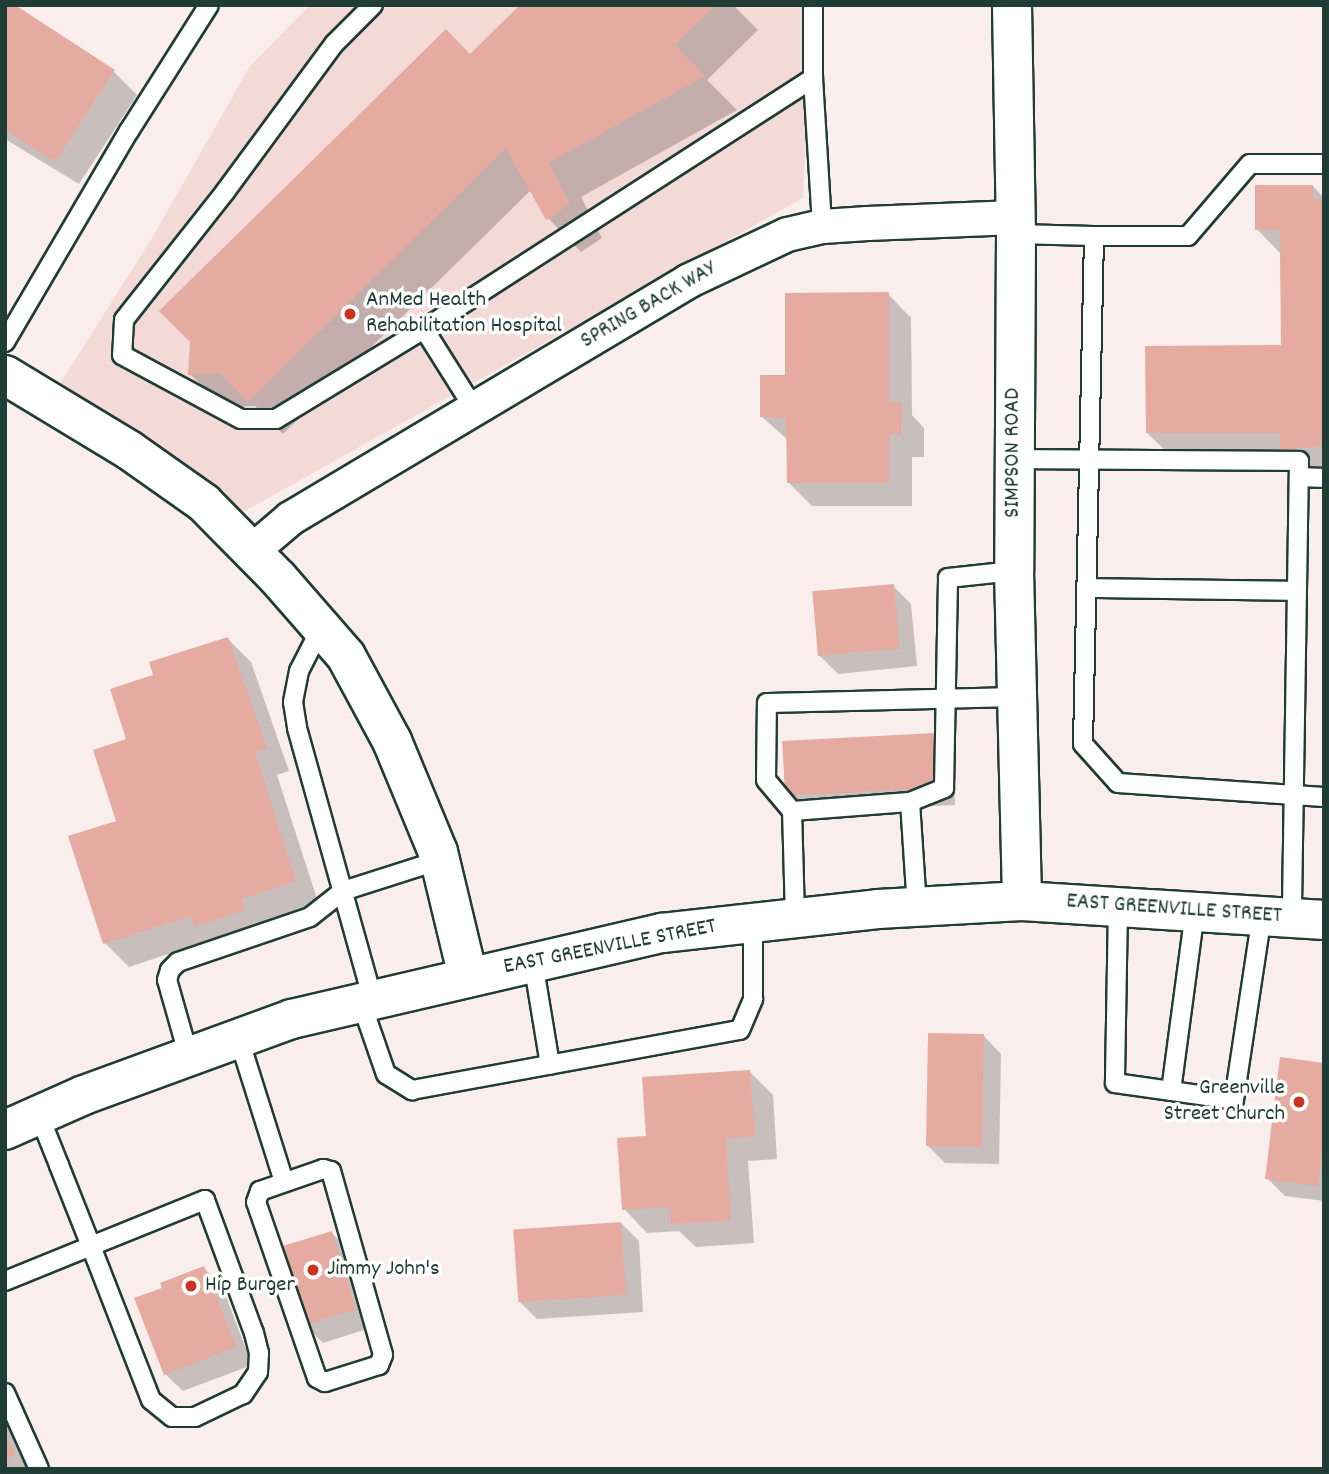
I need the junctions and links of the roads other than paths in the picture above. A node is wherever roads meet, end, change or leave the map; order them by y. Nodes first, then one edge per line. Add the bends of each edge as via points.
1 (209, 5) edge
2 (373, 5) edge
3 (813, 5) edge
4 (1012, 5) edge
5 (813, 78) junction
6 (1324, 164) edge
7 (1016, 225) junction
8 (822, 226) junction
9 (1094, 236) junction
10 (424, 329) junction
11 (5, 342) edge
12 (5, 375) edge
13 (475, 410) junction
14 (1014, 459) junction
15 (1091, 459) junction
16 (1299, 477) junction
17 (1324, 478) edge
18 (250, 552) junction
19 (1014, 571) junction
20 (1087, 588) junction
21 (1297, 591) junction
22 (321, 628) junction
23 (1018, 697) junction
24 (946, 699) junction
25 (1294, 793) junction
26 (1324, 797) edge
27 (910, 802) junction
28 (792, 811) junction
29 (440, 860) junction
30 (343, 891) junction
31 (1022, 901) junction
32 (1118, 906) junction
33 (917, 907) junction
34 (1195, 911) junction
35 (795, 917) junction
36 (1292, 918) edge
37 (753, 923) junction
38 (533, 962) junction
39 (468, 977) junction
40 (367, 1001) junction
41 (239, 1039) junction
42 (189, 1057) junction
43 (550, 1065) junction
44 (1171, 1091) junction
45 (22, 1122) edge
46 (284, 1182) junction
47 (91, 1246) junction
48 (5, 1281) edge
49 (5, 1393) edge
50 (39, 1469) edge

1 - 11 lane
2 - 10 lane via 334,44 124,320 122,355 241,419 276,419
3 - 5 lane
4 - 7 street, SIMPSON ROAD
5 - 8 lane
5 - 10 lane
6 - 9 lane via 1250,164 1188,236
7 - 8 street, SPRING BACK WAY
7 - 9 lane
7 - 14 street, SIMPSON ROAD
8 - 13 street, SPRING BACK WAY via 787,234 687,281
9 - 15 lane
10 - 13 lane
12 - 18 street via 129,450 204,503
13 - 18 street, SPRING BACK WAY via 290,518
14 - 15 lane
14 - 19 street, SIMPSON ROAD
15 - 16 lane via 1299,461
15 - 20 lane
16 - 17 lane
16 - 21 lane
18 - 22 street
19 - 23 street, SIMPSON ROAD
19 - 24 lane via 948,578
20 - 21 lane
20 - 25 lane via 1083,744 1118,783
21 - 25 lane
22 - 29 street via 346,656 392,741
22 - 30 lane via 299,671 293,702
23 - 24 lane
23 - 31 street, SIMPSON ROAD
24 - 27 lane via 944,788
24 - 28 lane via 767,703 765,779
25 - 26 lane
25 - 36 lane
27 - 28 lane
27 - 33 lane
28 - 35 lane
29 - 30 lane
29 - 39 street
30 - 40 lane
30 - 42 lane via 310,917 178,962 170,970 170,996
31 - 32 street, EAST GREENVILLE STREET
31 - 33 street, EAST GREENVILLE STREET
32 - 34 street, EAST GREENVILLE STREET
32 - 44 lane via 1115,1083
33 - 35 street, EAST GREENVILLE STREET
34 - 36 street, EAST GREENVILLE STREET
34 - 44 lane
35 - 37 street, EAST GREENVILLE STREET
36 - 44 lane via 1234,1100
37 - 38 street, EAST GREENVILLE STREET via 662,933
37 - 43 lane via 753,999 740,1030
38 - 39 street, EAST GREENVILLE STREET
38 - 43 lane
39 - 40 street, EAST GREENVILLE STREET
40 - 41 street, EAST GREENVILLE STREET via 292,1019
40 - 43 lane via 386,1074 412,1090
41 - 42 street, EAST GREENVILLE STREET
41 - 46 lane
42 - 45 street, EAST GREENVILLE STREET
45 - 47 lane
46 - 46 lane via 260,1191 256,1202 317,1378 325,1382 379,1365 383,1355 331,1171 323,1168
47 - 47 lane via 205,1200 259,1353 258,1372 251,1386 229,1403 202,1414 172,1417 151,1400
47 - 48 lane
49 - 50 lane

